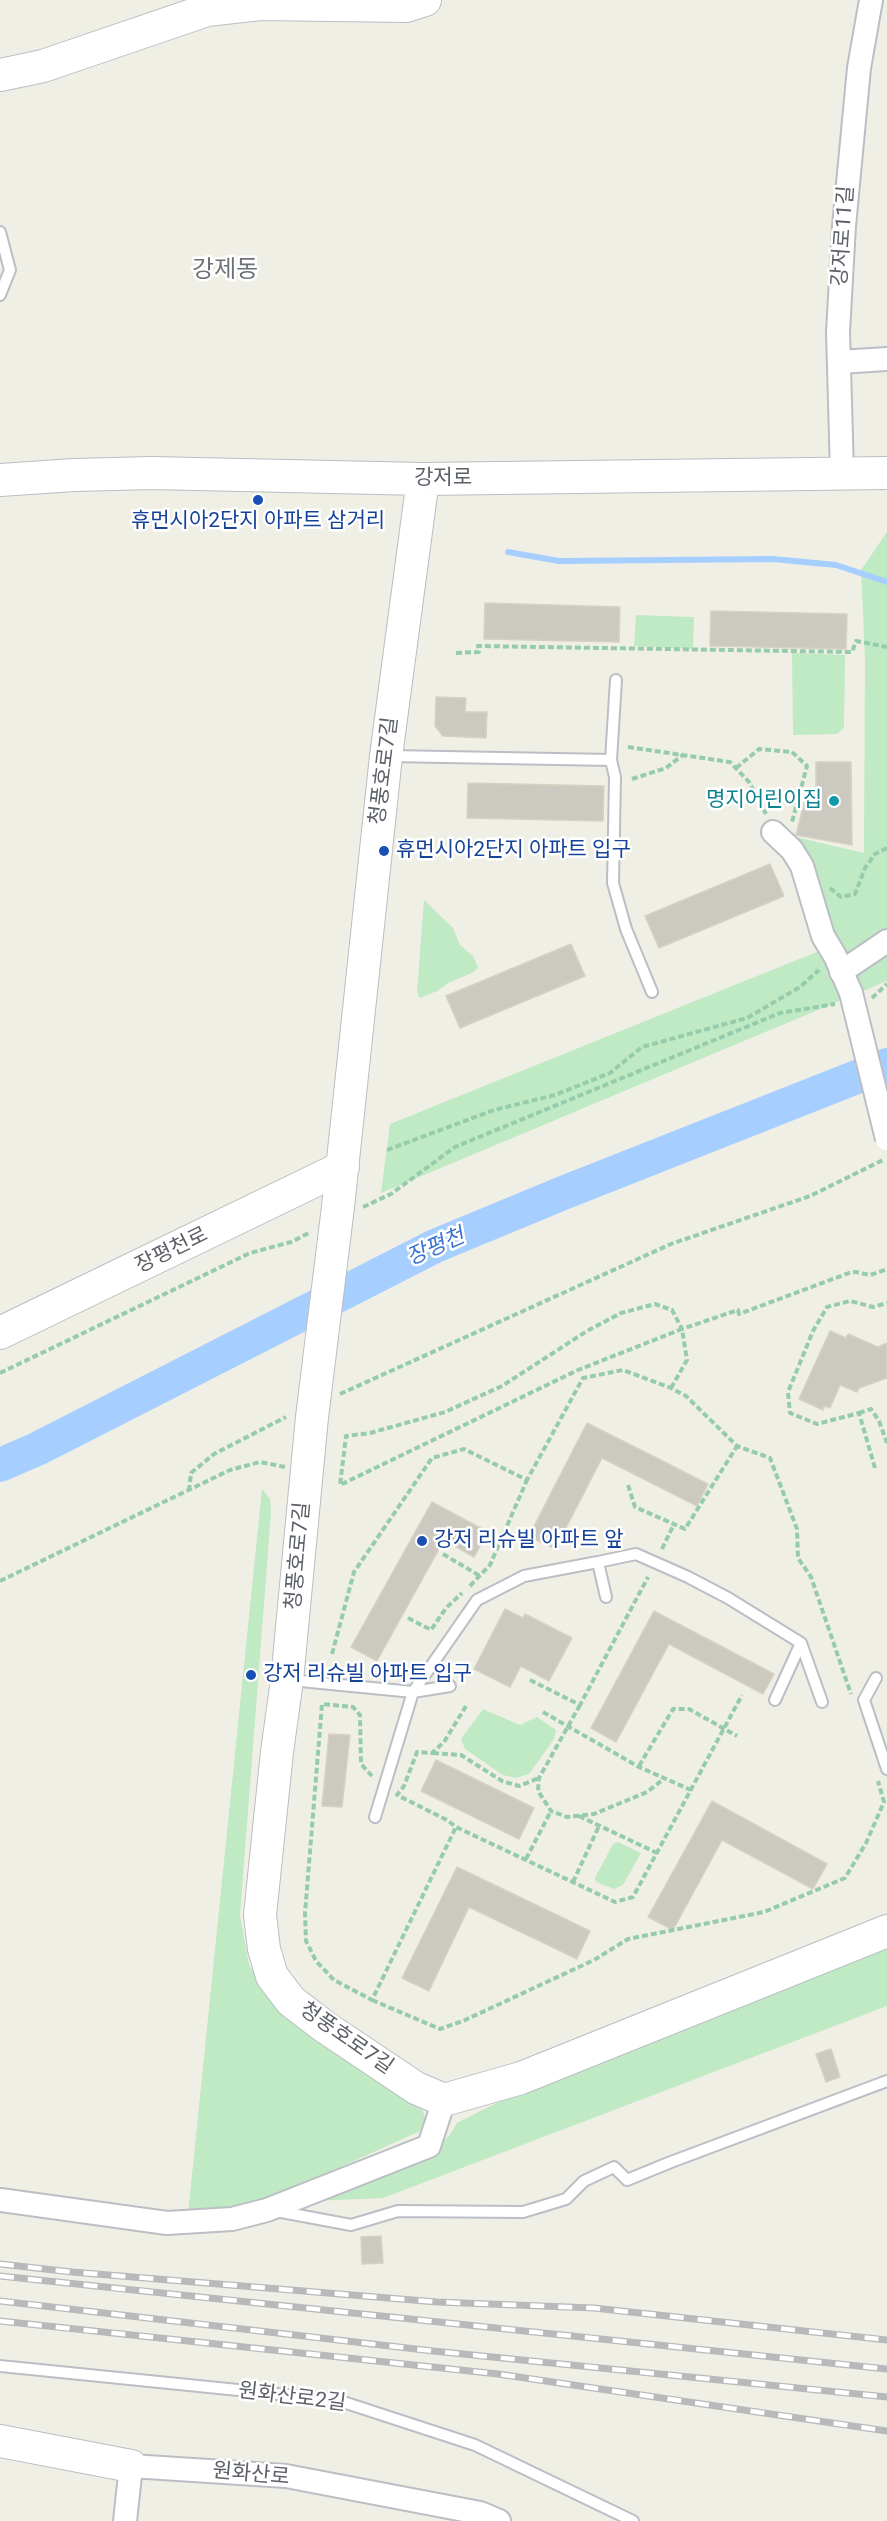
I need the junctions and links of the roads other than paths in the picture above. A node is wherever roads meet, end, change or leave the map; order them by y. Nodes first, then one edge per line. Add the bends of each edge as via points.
1 (425, 0) edge
2 (871, 0) edge
3 (0, 75) edge
4 (0, 232) edge
5 (0, 295) edge
6 (887, 359) edge
7 (839, 362) junction
8 (842, 473) junction
9 (887, 473) edge
10 (423, 479) junction
11 (0, 480) edge
12 (616, 680) dead end
13 (386, 756) junction
14 (611, 760) junction
15 (773, 832) road end
16 (887, 941) edge
17 (838, 964) junction
18 (652, 992) dead end
19 (887, 1139) edge
20 (343, 1167) junction
21 (0, 1333) edge
22 (598, 1562) junction
23 (606, 1597) dead end
24 (801, 1642) junction
25 (876, 1678) dead end
26 (287, 1680) junction
27 (450, 1686) dead end
28 (413, 1692) junction
29 (775, 1700) dead end
30 (822, 1702) dead end
31 (887, 1769) edge
32 (375, 1817) dead end
33 (887, 1931) edge
34 (887, 2082) edge
35 (444, 2100) junction
36 (0, 2200) edge
37 (267, 2210) junction
38 (0, 2366) edge
39 (0, 2441) edge
40 (131, 2466) junction
41 (125, 2521) edge
42 (499, 2521) edge
43 (633, 2521) edge

1 - 3 street via 406,6 260,4 207,10 42,66
2 - 7 street, 강저로11길 via 849,156
4 - 5 lane via 10,270
6 - 7 street
7 - 8 street, 강저로11길
8 - 9 street, 강저로
8 - 10 street, 강저로
10 - 11 street, 강저로 via 151,473
10 - 13 street, 청풍호로7길
12 - 14 lane
13 - 14 lane
13 - 20 street, 청풍호로7길
14 - 18 lane via 615,777 613,883 626,929
15 - 17 street via 802,866 823,936
16 - 17 street
17 - 19 street, bridge
20 - 21 street, 장평천로
20 - 26 street, 청풍호로7길, bridge via 312,1410
22 - 23 lane
22 - 24 lane via 636,1554 728,1598
22 - 28 lane via 524,1576 477,1600
24 - 29 lane
24 - 30 lane
25 - 31 lane via 864,1700
26 - 28 lane
26 - 35 street, 청풍호로7길 via 260,1915 272,1976 291,2001 325,2027 416,2088
27 - 28 lane
28 - 32 lane
33 - 35 street via 521,2078
34 - 37 lane via 627,2180 614,2167 584,2181 566,2199 523,2212 398,2211 351,2225
35 - 37 street via 429,2146
36 - 37 street via 167,2223 232,2219
38 - 43 lane, 원화산로2길 via 337,2400 475,2445
39 - 40 street, 원화산로
40 - 41 street
40 - 42 street, 원화산로 via 286,2476 480,2513

